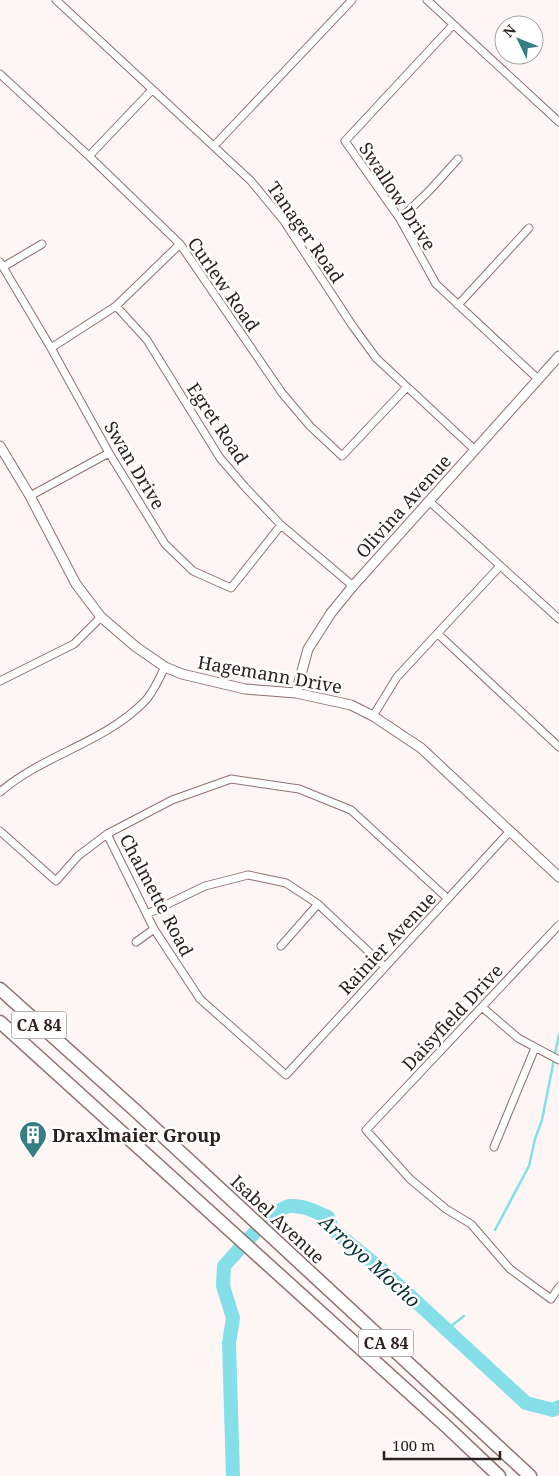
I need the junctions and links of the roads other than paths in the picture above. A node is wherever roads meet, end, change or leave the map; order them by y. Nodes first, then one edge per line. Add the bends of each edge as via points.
1 (56, 0) edge
2 (352, 0) edge
3 (427, 0) edge
4 (453, 25) junction
5 (0, 74) edge
6 (152, 90) junction
7 (559, 122) edge
8 (214, 146) junction
9 (89, 156) junction
10 (458, 159) dead end
11 (400, 219) junction
12 (529, 228) dead end
13 (42, 244) dead end
14 (180, 244) junction
15 (2, 264) edge
16 (116, 306) junction
17 (458, 306) junction
18 (51, 348) junction
19 (559, 356) edge
20 (538, 379) junction
21 (407, 386) junction
22 (0, 446) edge
23 (475, 450) junction
24 (109, 453) junction
25 (30, 496) junction
26 (429, 501) junction
27 (281, 525) junction
28 (500, 566) junction
29 (353, 586) junction
30 (101, 617) junction
31 (559, 619) edge
32 (438, 634) junction
33 (165, 667) junction
34 (0, 682) edge
35 (296, 692) junction
36 (373, 716) junction
37 (559, 747) edge
38 (0, 792) edge
39 (0, 831) edge
40 (510, 831) junction
41 (107, 834) junction
42 (559, 876) edge
43 (448, 899) junction
44 (318, 904) junction
45 (146, 914) junction
46 (559, 925) edge
47 (154, 929) junction
48 (136, 942) dead end
49 (282, 946) dead end
50 (386, 967) junction
51 (0, 989) edge
52 (482, 1007) junction
53 (0, 1022) edge
54 (535, 1048) junction
55 (559, 1060) edge
56 (286, 1075) joint
57 (494, 1148) dead end
58 (559, 1287) edge
59 (499, 1476) edge
60 (530, 1476) edge

1 - 6 street, Tanager Road
2 - 8 street
3 - 4 street
4 - 7 street
4 - 11 street, Swallow Drive via 345,141
5 - 9 street, Curlew Road
6 - 8 street, Tanager Road
6 - 9 street
8 - 21 street, Tanager Road via 251,181 284,221 376,358
9 - 14 street, Curlew Road
10 - 11 street
11 - 17 street, Swallow Drive via 436,284
12 - 17 street
13 - 15 street
14 - 16 street
14 - 21 street, Curlew Road via 282,393 342,456
15 - 18 street, Swan Drive
16 - 18 street
16 - 27 street, Egret Road via 147,340 220,458
17 - 20 street, Swallow Drive
18 - 24 street, Swan Drive
19 - 20 street, Olivina Avenue
20 - 23 street, Olivina Avenue
21 - 23 street, Tanager Road
22 - 25 street, Hagemann Drive
23 - 26 street, Olivina Avenue
24 - 25 street
24 - 27 street, Swan Drive via 165,544 194,570 231,588
25 - 30 street, Hagemann Drive via 76,584
26 - 28 street
26 - 29 street, Olivina Avenue
27 - 29 street, Egret Road
28 - 31 street
28 - 32 street
29 - 35 street, Olivina Avenue via 308,649
30 - 33 street, Hagemann Drive
30 - 34 street via 74,644
32 - 36 street via 397,677
32 - 37 street
33 - 35 street, Hagemann Drive via 244,689
33 - 38 street via 138,708 112,727 11,782
35 - 36 street, Hagemann Drive via 351,705
36 - 40 street, Hagemann Drive via 421,748
39 - 41 street via 56,881 78,856
40 - 42 street, Hagemann Drive
40 - 43 street, Rainier Avenue
41 - 43 street via 172,800 231,779 299,789 351,810
41 - 45 street, Chalmette Road
43 - 50 street, Rainier Avenue
44 - 45 street via 286,883 248,875 205,886
44 - 49 street
44 - 50 street
45 - 47 street, Chalmette Road
46 - 52 street, Daisyfield Drive
47 - 48 street
47 - 56 street, Chalmette Road via 200,999
50 - 56 street, Rainier Avenue
51 - 60 highway, Isabel Avenue / CA 84
52 - 54 street
52 - 58 street, Daisyfield Drive via 366,1130 410,1179 471,1224 510,1269 551,1299
53 - 59 highway
54 - 55 street
54 - 57 street

